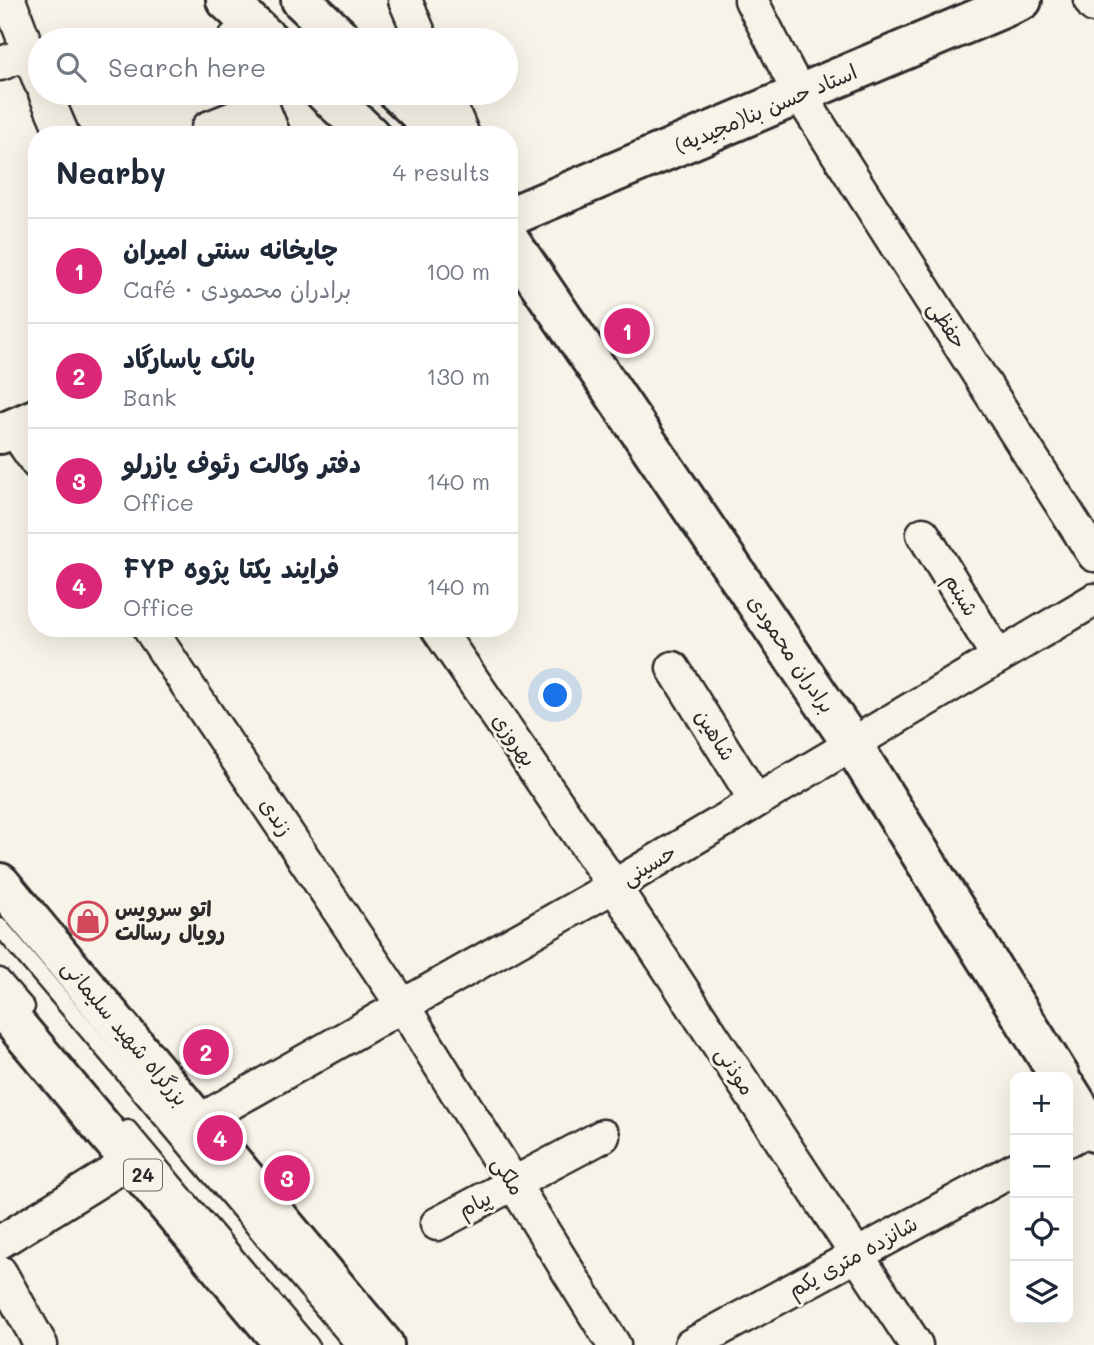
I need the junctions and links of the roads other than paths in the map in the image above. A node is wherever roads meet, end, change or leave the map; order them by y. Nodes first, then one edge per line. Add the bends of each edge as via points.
1 (9, 0) edge
2 (226, 0) edge
3 (301, 0) edge
4 (405, 0) edge
5 (751, 0) edge
6 (1022, 0) edge
7 (1090, 0) edge
8 (1094, 6) edge
9 (241, 28) edge
10 (330, 28) edge
11 (417, 28) edge
12 (14, 58) edge
13 (28, 71) edge
14 (800, 95) junction
15 (50, 105) edge
16 (338, 105) edge
17 (411, 105) edge
18 (450, 105) edge
19 (265, 111) edge
20 (59, 126) edge
21 (215, 126) edge
22 (360, 126) edge
23 (433, 126) edge
24 (459, 126) edge
25 (518, 213) edge
26 (518, 252) edge
27 (17, 426) edge
28 (28, 446) edge
29 (923, 534) dead end
30 (1094, 555) edge
31 (1094, 600) edge
32 (155, 637) edge
33 (443, 637) edge
34 (998, 657) junction
35 (673, 668) dead end
36 (852, 744) junction
37 (756, 801) junction
38 (0, 883) edge
39 (614, 886) junction
40 (0, 928) edge
41 (0, 977) edge
42 (0, 1006) edge
43 (403, 1006) junction
44 (39, 1023) dead end
45 (1057, 1072) edge
46 (1073, 1103) edge
47 (116, 1115) dead end
48 (199, 1121) junction
49 (1084, 1133) edge
50 (603, 1136) dead end
51 (131, 1161) junction
52 (1010, 1172) edge
53 (513, 1184) junction
54 (437, 1224) dead end
55 (0, 1242) edge
56 (857, 1255) junction
57 (0, 1272) edge
58 (41, 1345) edge
59 (285, 1345) edge
60 (310, 1345) edge
61 (354, 1345) edge
62 (384, 1345) edge
63 (614, 1345) edge
64 (691, 1345) edge
65 (916, 1345) edge

1 - 12 street
2 - 9 main road
3 - 10 main road
4 - 11 street
5 - 14 street, حفظی
6 - 14 main road, استاد حسن بنا(مجیدیه)
7 - 8 street
12 - 13 street
14 - 25 main road, استاد حسن بنا(مجیدیه)
14 - 30 street, حفظی
15 - 20 street
16 - 22 main road
17 - 23 main road
18 - 24 street
19 - 21 street
26 - 36 main road, برادران محمودی
27 - 28 street
29 - 34 street, شبنم
31 - 34 street, حسینی
32 - 43 street, زندی
33 - 39 street, بهروزی
34 - 36 street, حسینی
35 - 37 street, شاهین
36 - 37 street, حسینی
36 - 45 main road, برادران محمودی
37 - 39 street, حسینی
38 - 48 main road, بزرگراه شهید سلیمانی
39 - 43 street, حسینی
39 - 56 street, موذنی
40 - 61 lane
41 - 44 lane
42 - 51 main road, 24
43 - 48 street, حسینی
43 - 53 street, ملکی
46 - 49 main road
47 - 60 lane
48 - 62 main road, بزرگراه شهید سلیمانی
50 - 53 street
51 - 55 street
51 - 59 main road, 24
52 - 56 street, شانزده متری یکم
53 - 54 street, پیام
53 - 63 street, ملکی
56 - 64 street, شانزده متری یکم
56 - 65 street, موذنی
57 - 58 street

